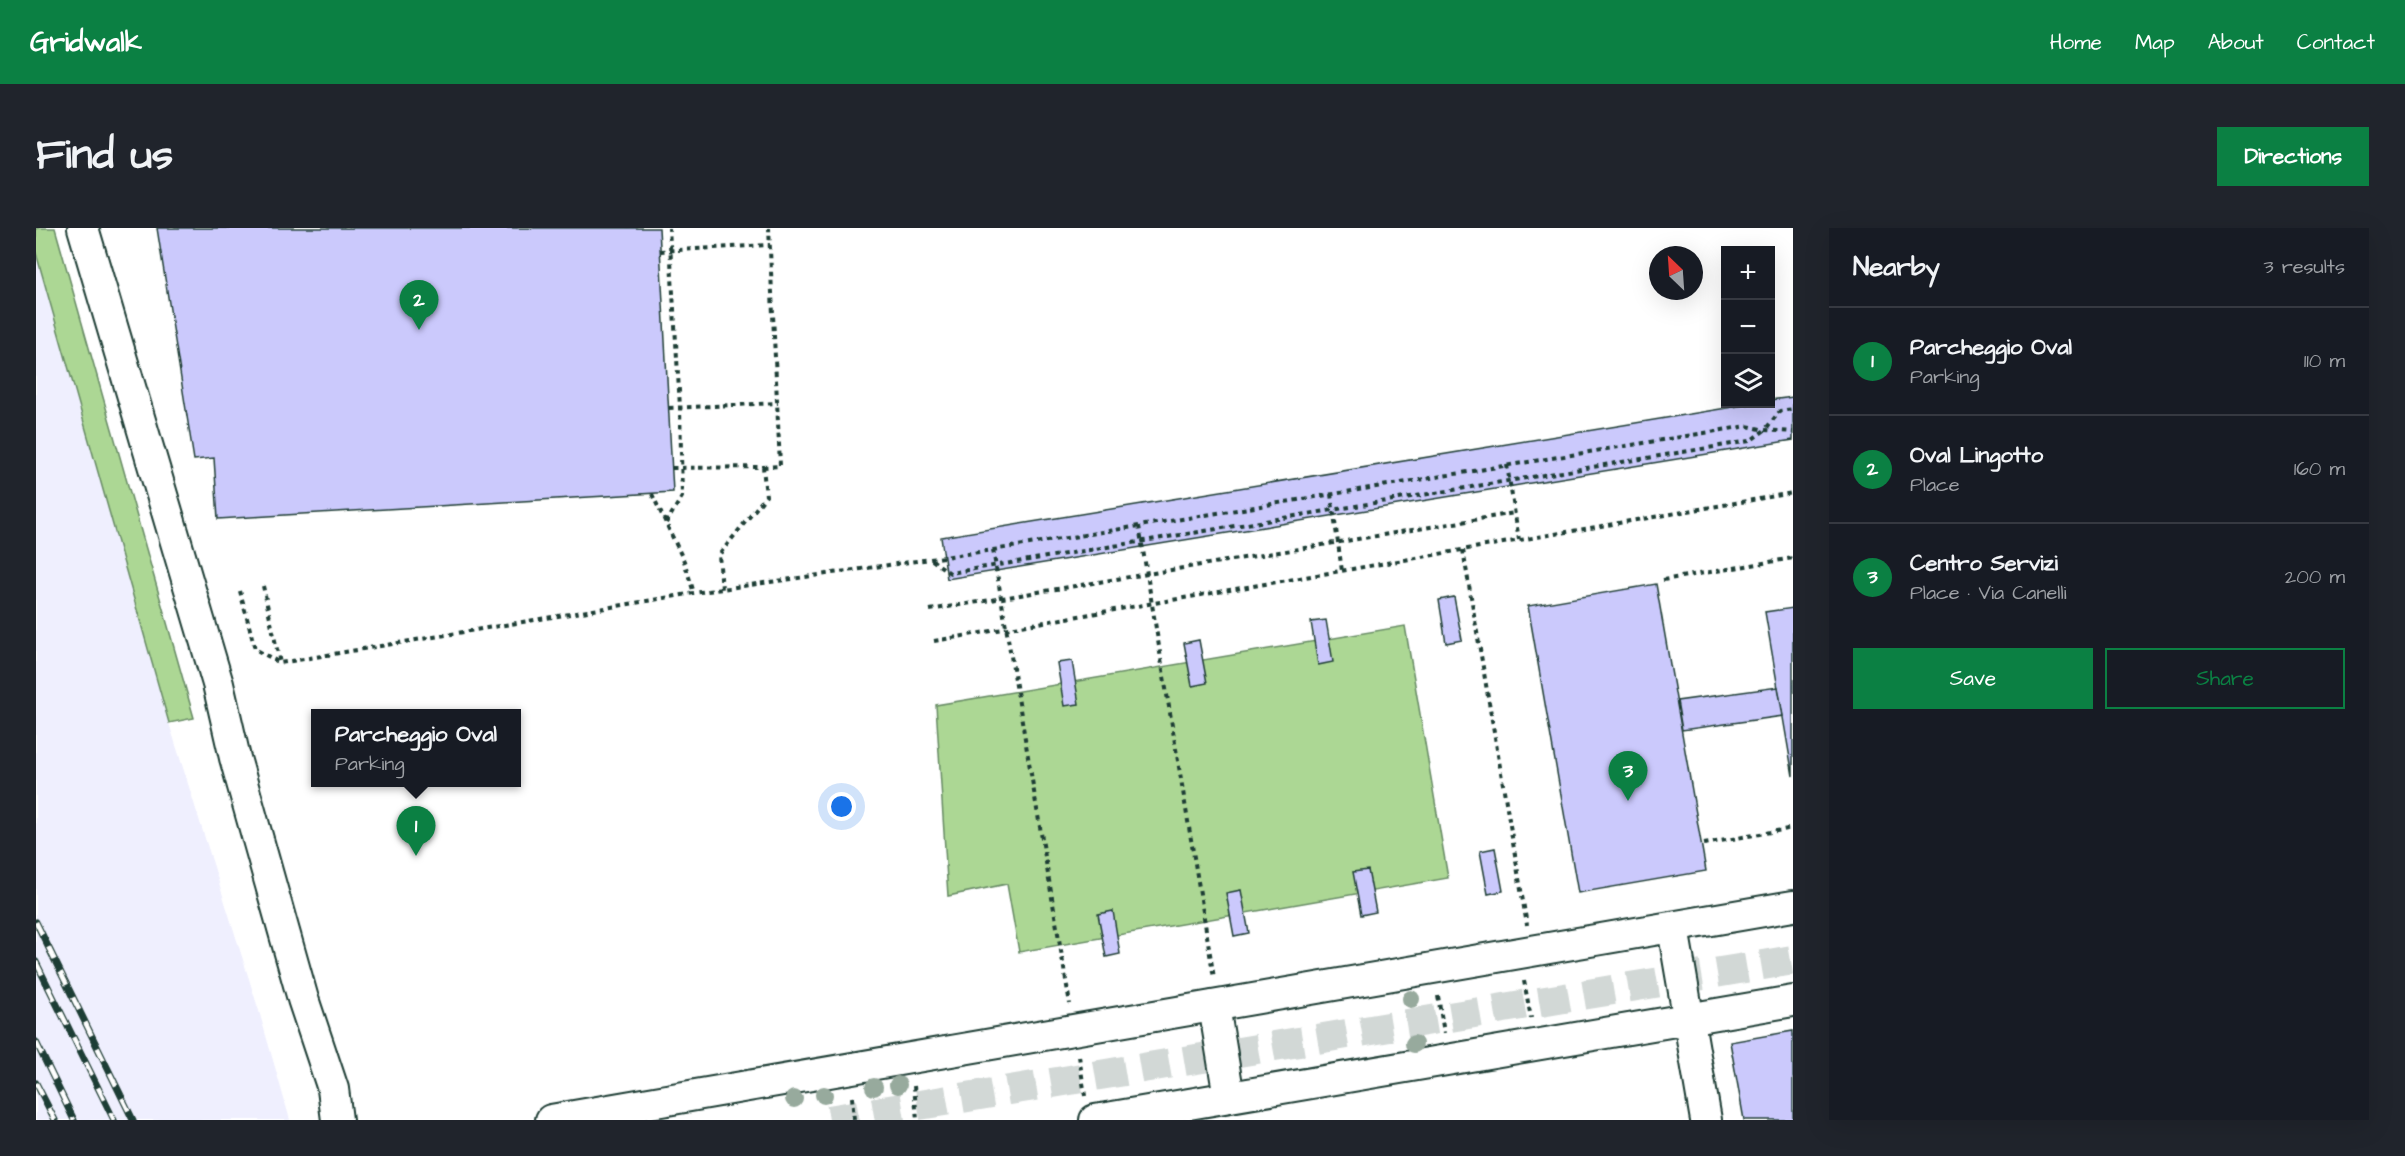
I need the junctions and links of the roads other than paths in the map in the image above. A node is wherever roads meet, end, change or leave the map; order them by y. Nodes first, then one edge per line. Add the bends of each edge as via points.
1 (83, 228) edge
2 (1793, 906) edge
3 (1673, 928) junction
4 (1214, 992) junction
5 (1793, 1001) edge
6 (1689, 1018) junction
7 (333, 1089) junction
8 (1229, 1097) junction
9 (1090, 1109) edge
10 (337, 1120) edge
11 (359, 1120) edge
12 (551, 1120) edge
13 (1706, 1120) edge

1 - 7 street via 218,684 303,999
2 - 3 street
3 - 4 street via 1524,944 1434,968
3 - 6 street
4 - 8 street
4 - 12 street via 1075,1030
5 - 6 street
6 - 8 street
6 - 13 street
7 - 10 street
7 - 11 street
8 - 9 street

